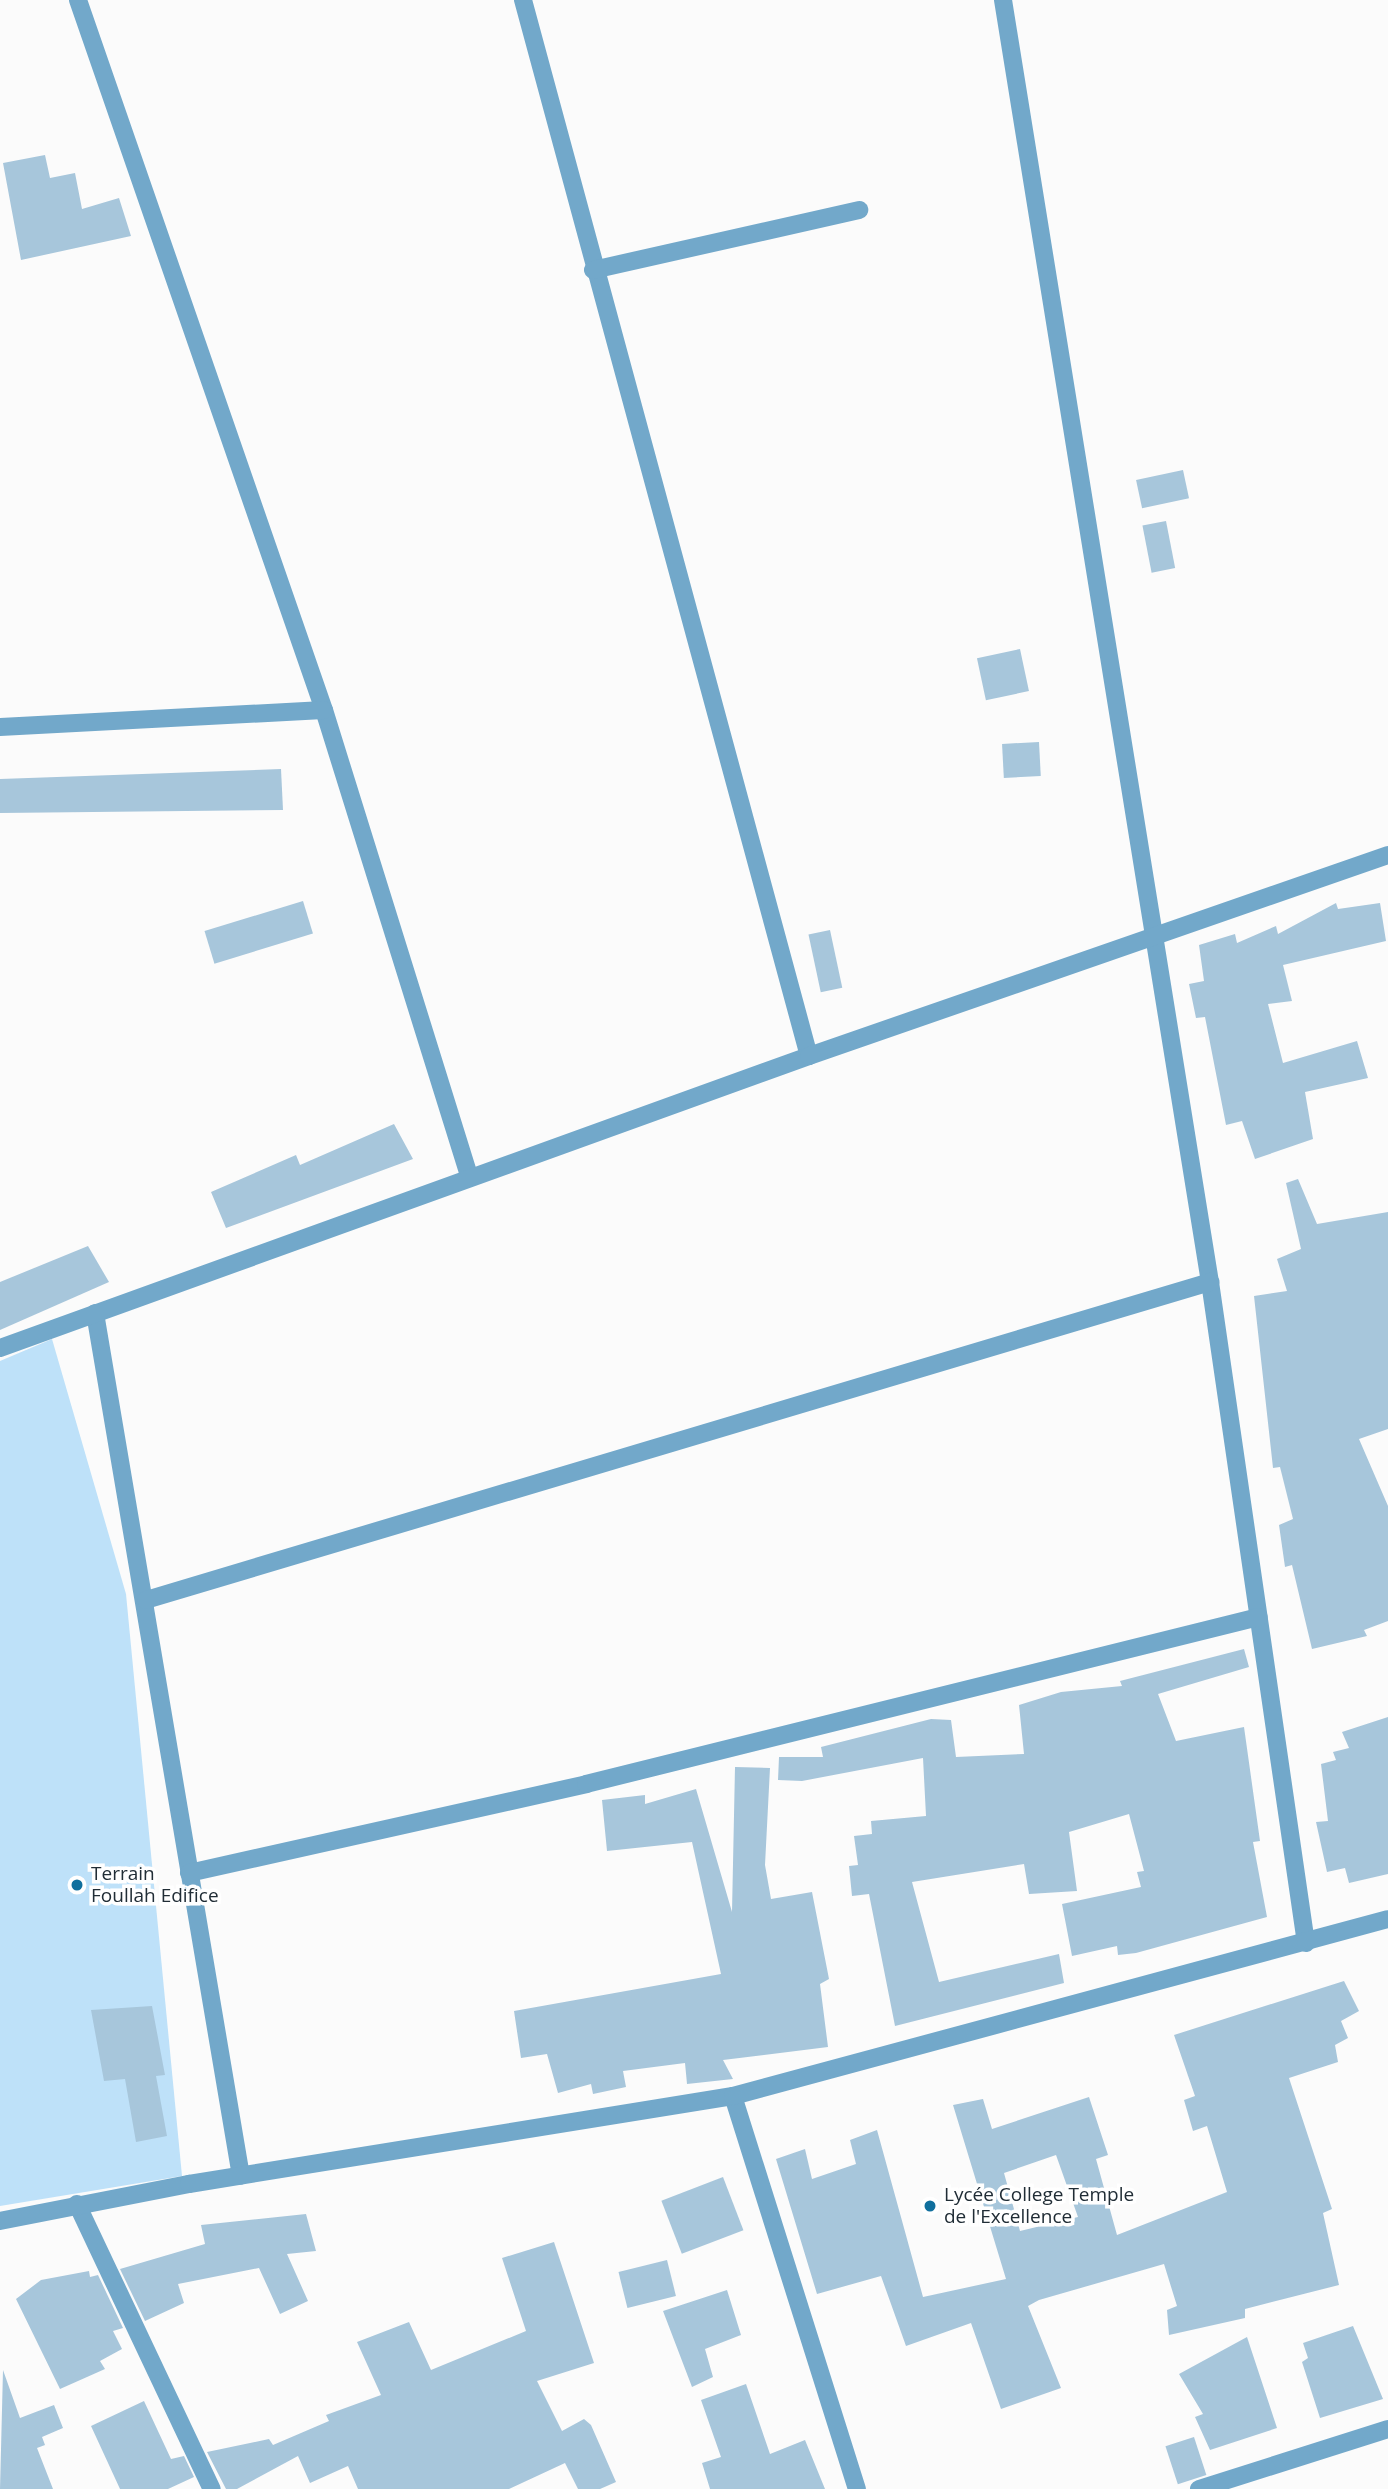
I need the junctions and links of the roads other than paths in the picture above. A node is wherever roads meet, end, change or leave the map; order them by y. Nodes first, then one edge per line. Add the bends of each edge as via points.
1 (78, 0) edge
2 (523, 0) edge
3 (1003, 0) edge
4 (859, 210) dead end
5 (593, 270) junction
6 (324, 710) junction
7 (0, 727) edge
8 (1388, 855) edge
9 (1155, 938) junction
10 (809, 1056) junction
11 (470, 1178) junction
12 (1210, 1282) junction
13 (95, 1313) junction
14 (0, 1348) edge
15 (146, 1600) junction
16 (1259, 1617) junction
17 (189, 1874) junction
18 (1388, 1919) edge
19 (1306, 1943) junction
20 (733, 2096) junction
21 (241, 2176) junction
22 (77, 2204) junction
23 (0, 2221) edge
24 (1388, 2429) edge
25 (208, 2488) edge
26 (857, 2489) edge
27 (1199, 2489) edge

1 - 6 street
2 - 5 street
3 - 9 street
4 - 5 street
5 - 10 street
6 - 7 street
6 - 11 street
8 - 9 street
9 - 10 street
9 - 12 street
10 - 11 street
11 - 13 street
12 - 15 street
12 - 16 street
13 - 14 street
13 - 15 street
15 - 17 street
16 - 17 street via 586,1784
16 - 19 street
17 - 21 street
18 - 19 street
19 - 20 street
20 - 21 street
20 - 26 street
21 - 22 street
22 - 23 street
22 - 25 street
24 - 27 street

